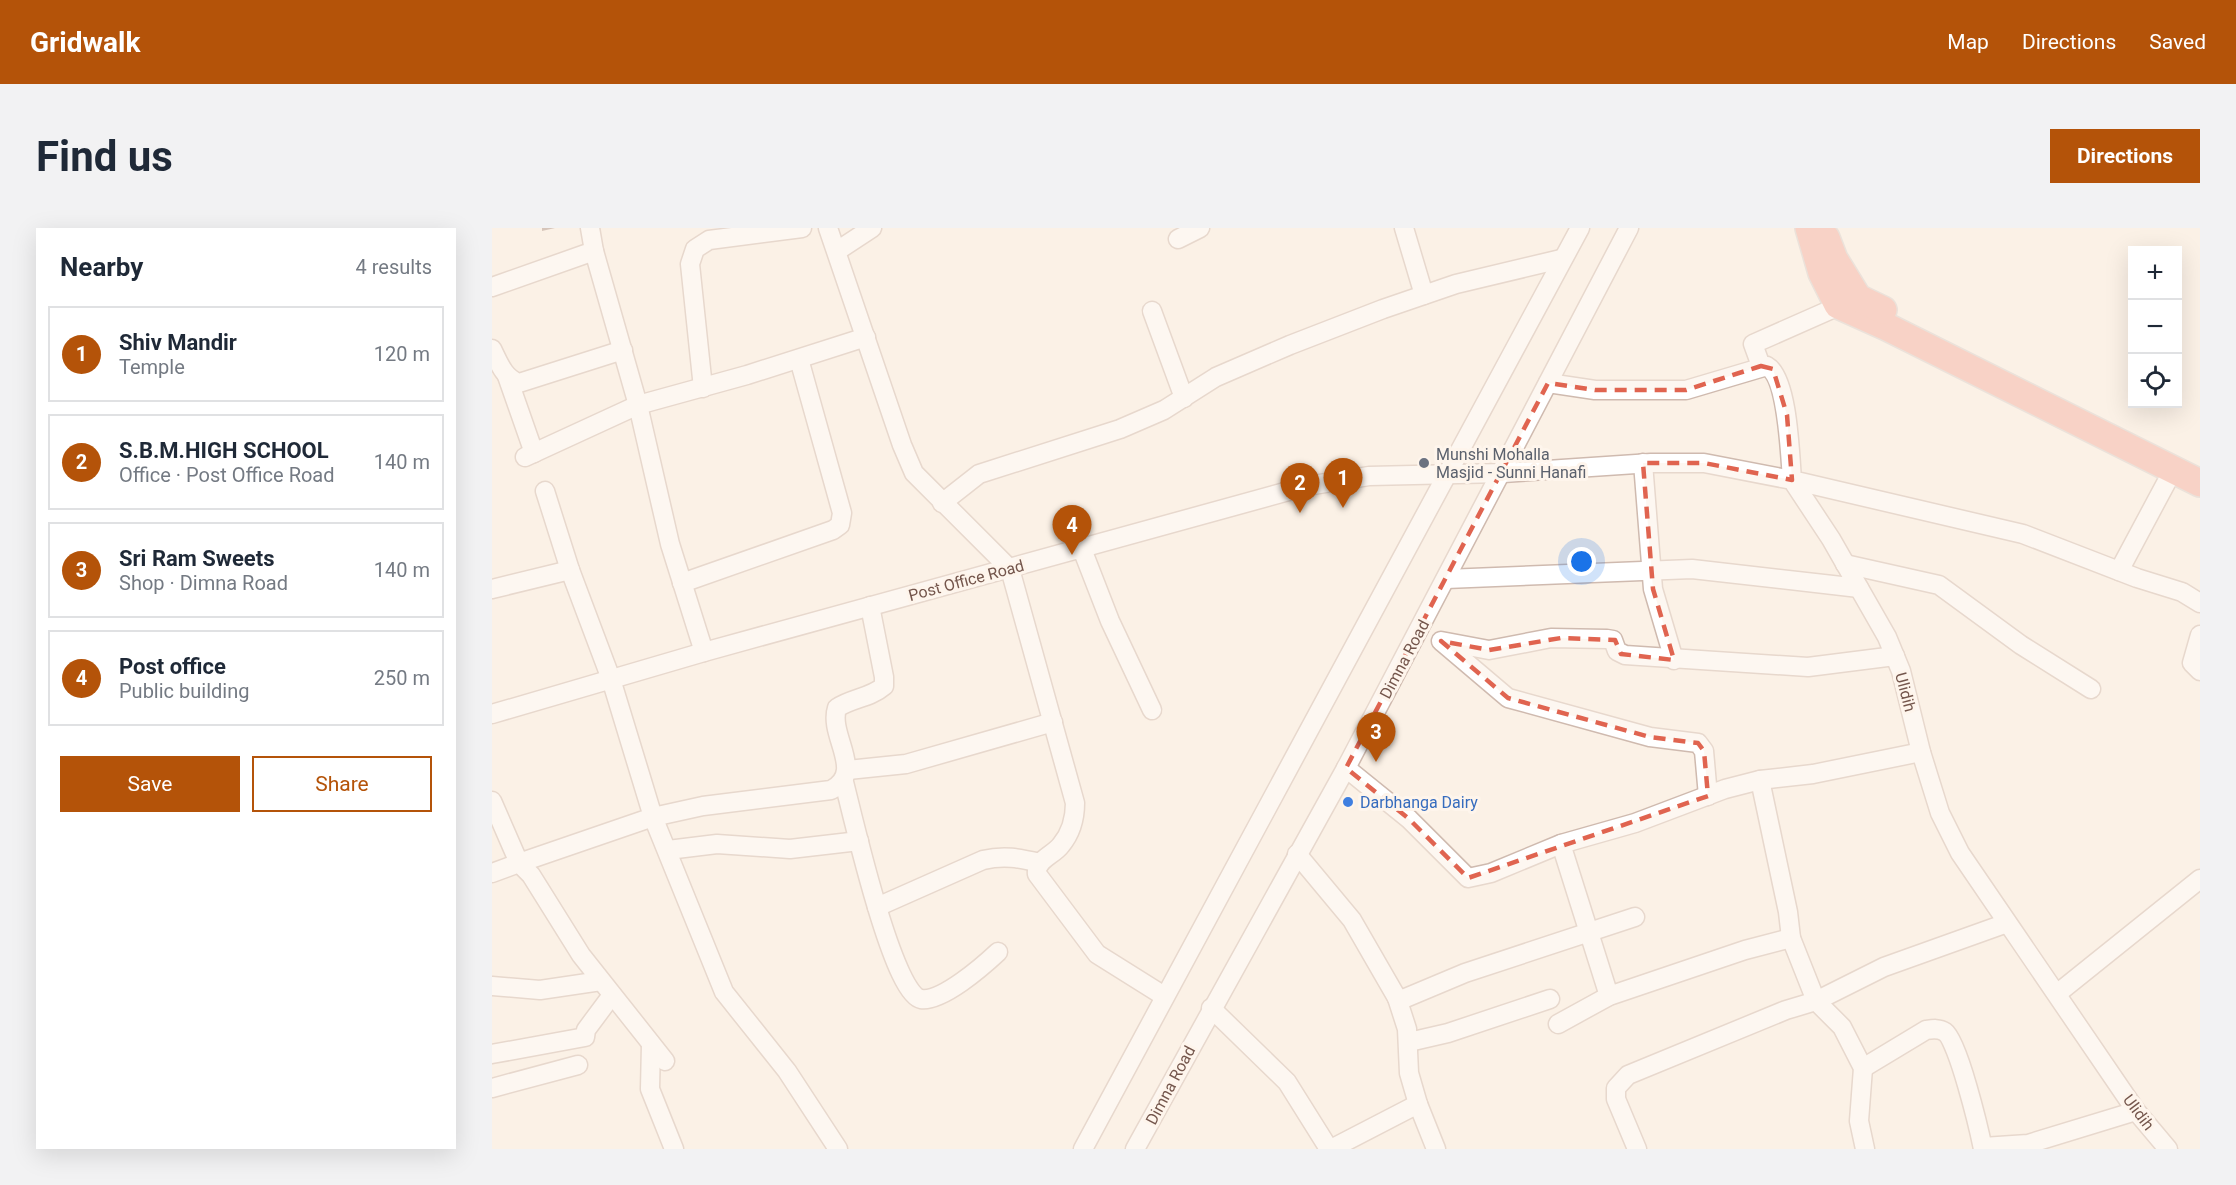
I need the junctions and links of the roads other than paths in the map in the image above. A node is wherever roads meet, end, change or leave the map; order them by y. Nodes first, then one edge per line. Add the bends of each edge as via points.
1 (590, 228) edge
2 (802, 228) edge
3 (828, 228) edge
4 (872, 228) edge
5 (1200, 228) edge
6 (1404, 228) edge
7 (1580, 228) edge
8 (1629, 228) edge
9 (1809, 228) edge
10 (1823, 228) edge
11 (1178, 239) dead end
12 (594, 251) junction
13 (837, 251) junction
14 (1562, 259) junction
15 (492, 287) edge
16 (1424, 295) junction
17 (1848, 302) junction
18 (1152, 311) dead end
19 (866, 337) junction
20 (492, 349) edge
21 (622, 350) junction
22 (799, 359) junction
23 (1761, 366) junction
24 (507, 376) junction
25 (1548, 383) junction
26 (703, 388) junction
27 (1184, 398) junction
28 (638, 405) junction
29 (1643, 463) junction
30 (2200, 464) edge
31 (2173, 470) junction
32 (1503, 473) junction
33 (1446, 474) junction
34 (1792, 480) junction
35 (2200, 483) edge
36 (545, 491) dead end
37 (942, 503) junction
38 (1082, 549) junction
39 (1845, 564) junction
40 (1010, 569) junction
41 (570, 570) junction
42 (2119, 571) junction
43 (1652, 572) junction
44 (1446, 579) junction
45 (682, 583) junction
46 (1859, 588) junction
47 (492, 589) edge
48 (2200, 603) edge
49 (870, 606) junction
50 (1421, 627) junction
51 (2200, 635) edge
52 (1441, 642) junction
53 (704, 652) junction
54 (1895, 656) junction
55 (1674, 660) junction
56 (2200, 671) edge
57 (611, 679) junction
58 (2091, 689) dead end
59 (1152, 710) dead end
60 (492, 714) edge
61 (1053, 722) junction
62 (1921, 752) junction
63 (1346, 768) junction
64 (846, 776) junction
65 (1761, 780) junction
66 (1708, 796) junction
67 (492, 801) edge
68 (653, 817) junction
69 (859, 841) junction
70 (1561, 844) junction
71 (668, 850) junction
72 (1297, 854) junction
73 (519, 863) junction
74 (1040, 863) junction
75 (492, 873) edge
76 (2197, 889) edge
77 (877, 907) junction
78 (1635, 917) dead end
79 (2007, 923) junction
80 (1590, 931) junction
81 (1791, 938) junction
82 (998, 952) dead end
83 (492, 986) edge
84 (607, 988) junction
85 (2058, 993) junction
86 (1164, 996) junction
87 (1610, 996) junction
88 (1397, 998) junction
89 (1550, 999) dead end
90 (1816, 1001) junction
91 (1211, 1008) junction
92 (1558, 1023) dead end
93 (1409, 1042) junction
94 (651, 1044) junction
95 (492, 1054) edge
96 (665, 1061) dead end
97 (578, 1065) dead end
98 (1863, 1068) junction
99 (492, 1088) edge
100 (1418, 1104) junction
101 (2136, 1111) junction
102 (1983, 1148) edge
103 (675, 1149) edge
104 (838, 1149) edge
105 (1083, 1149) edge
106 (1135, 1149) edge
107 (1330, 1149) edge
108 (1436, 1149) edge
109 (1637, 1149) edge
110 (1865, 1149) edge
111 (2168, 1149) edge

1 - 12 street
2 - 26 street via 709,240 695,249 690,264
3 - 13 street
4 - 13 street
5 - 11 street
6 - 16 street
7 - 14 street
8 - 25 street, Dimna Road
9 - 17 highway via 1822,273
10 - 17 highway
12 - 15 street
12 - 21 street
13 - 19 street
14 - 16 street
14 - 33 street
16 - 27 street via 1252,360
17 - 23 street via 1753,344
17 - 30 highway
17 - 31 highway via 1887,327
18 - 27 street
19 - 22 street
19 - 37 street via 914,473
20 - 24 street
21 - 24 street via 529,381 519,383
21 - 28 street
22 - 26 street
22 - 45 street via 842,513 840,525 833,531
23 - 25 street via 1686,390 1595,390
23 - 34 street via 1773,369 1787,415
24 - 28 street via 529,455
25 - 32 street, Dimna Road
26 - 28 street
27 - 37 street via 1120,429 979,474
28 - 45 street
29 - 32 street
29 - 34 street via 1704,464
29 - 43 street
31 - 35 highway
31 - 42 street
32 - 33 street, Post Office Road
32 - 44 street, Dimna Road
33 - 38 street, Post Office Road via 1369,476 1307,486
33 - 86 street
34 - 39 street, Ulidih
34 - 42 street via 2023,534
36 - 41 street
37 - 40 street
38 - 40 street, Post Office Road
38 - 59 street via 1110,621
39 - 46 street, Ulidih
39 - 58 street via 1939,585 2021,645
40 - 49 street, Post Office Road
40 - 61 street
41 - 47 street
41 - 57 street
42 - 48 street via 2182,592
43 - 44 street
43 - 46 street via 1692,569
43 - 55 street via 1653,590
44 - 50 street, Dimna Road
45 - 53 street
46 - 54 street, Ulidih
49 - 53 street, Post Office Road
49 - 64 street via 884,686 837,708 834,718
50 - 52 street
50 - 63 street, Dimna Road
51 - 56 street via 2192,663
52 - 55 street via 1489,650 1551,638 1607,639 1613,640 1621,654
52 - 66 street via 1508,698 1650,737 1698,743 1704,751
53 - 57 street, Post Office Road
54 - 55 street via 1808,667
54 - 62 street, Ulidih
57 - 60 street, Post Office Road
57 - 68 street
61 - 64 street via 906,764
61 - 74 street via 1075,816 1063,843
62 - 65 street
62 - 79 street, Ulidih via 1945,823 1960,853
63 - 70 street via 1409,819 1468,878 1491,873
63 - 72 street, Dimna Road
64 - 68 street via 831,790 704,806
64 - 69 street
65 - 66 street
65 - 81 street
66 - 70 street via 1635,823
67 - 73 street
68 - 71 street
68 - 73 street
69 - 71 street via 790,849 717,844
69 - 77 street
70 - 80 street
71 - 104 street via 724,992 787,1071
72 - 88 street via 1352,920
72 - 91 street, Dimna Road
73 - 75 street
73 - 84 street
74 - 77 street via 1015,856 983,860
74 - 86 street via 1036,868 1040,880 1089,946
76 - 85 street
77 - 82 street via 898,969 919,999 945,992
78 - 80 street
79 - 85 street, Ulidih
79 - 90 street via 1884,967
80 - 87 street
80 - 88 street
81 - 87 street
81 - 90 street
83 - 84 street via 540,990
84 - 94 street
84 - 95 street via 585,1037
85 - 101 street, Ulidih
86 - 105 street
87 - 92 street
88 - 93 street
89 - 93 street
90 - 98 street via 1842,1027
90 - 109 street via 1621,1080 1616,1099
91 - 106 street, Dimna Road
91 - 107 street via 1287,1082
93 - 100 street via 1409,1073
94 - 96 street
94 - 103 street via 650,1089
97 - 99 street
98 - 102 street via 1926,1030 1945,1032 1954,1047
98 - 110 street via 1859,1122
100 - 107 street
100 - 108 street
101 - 102 street via 2028,1144
101 - 111 street, Ulidih

